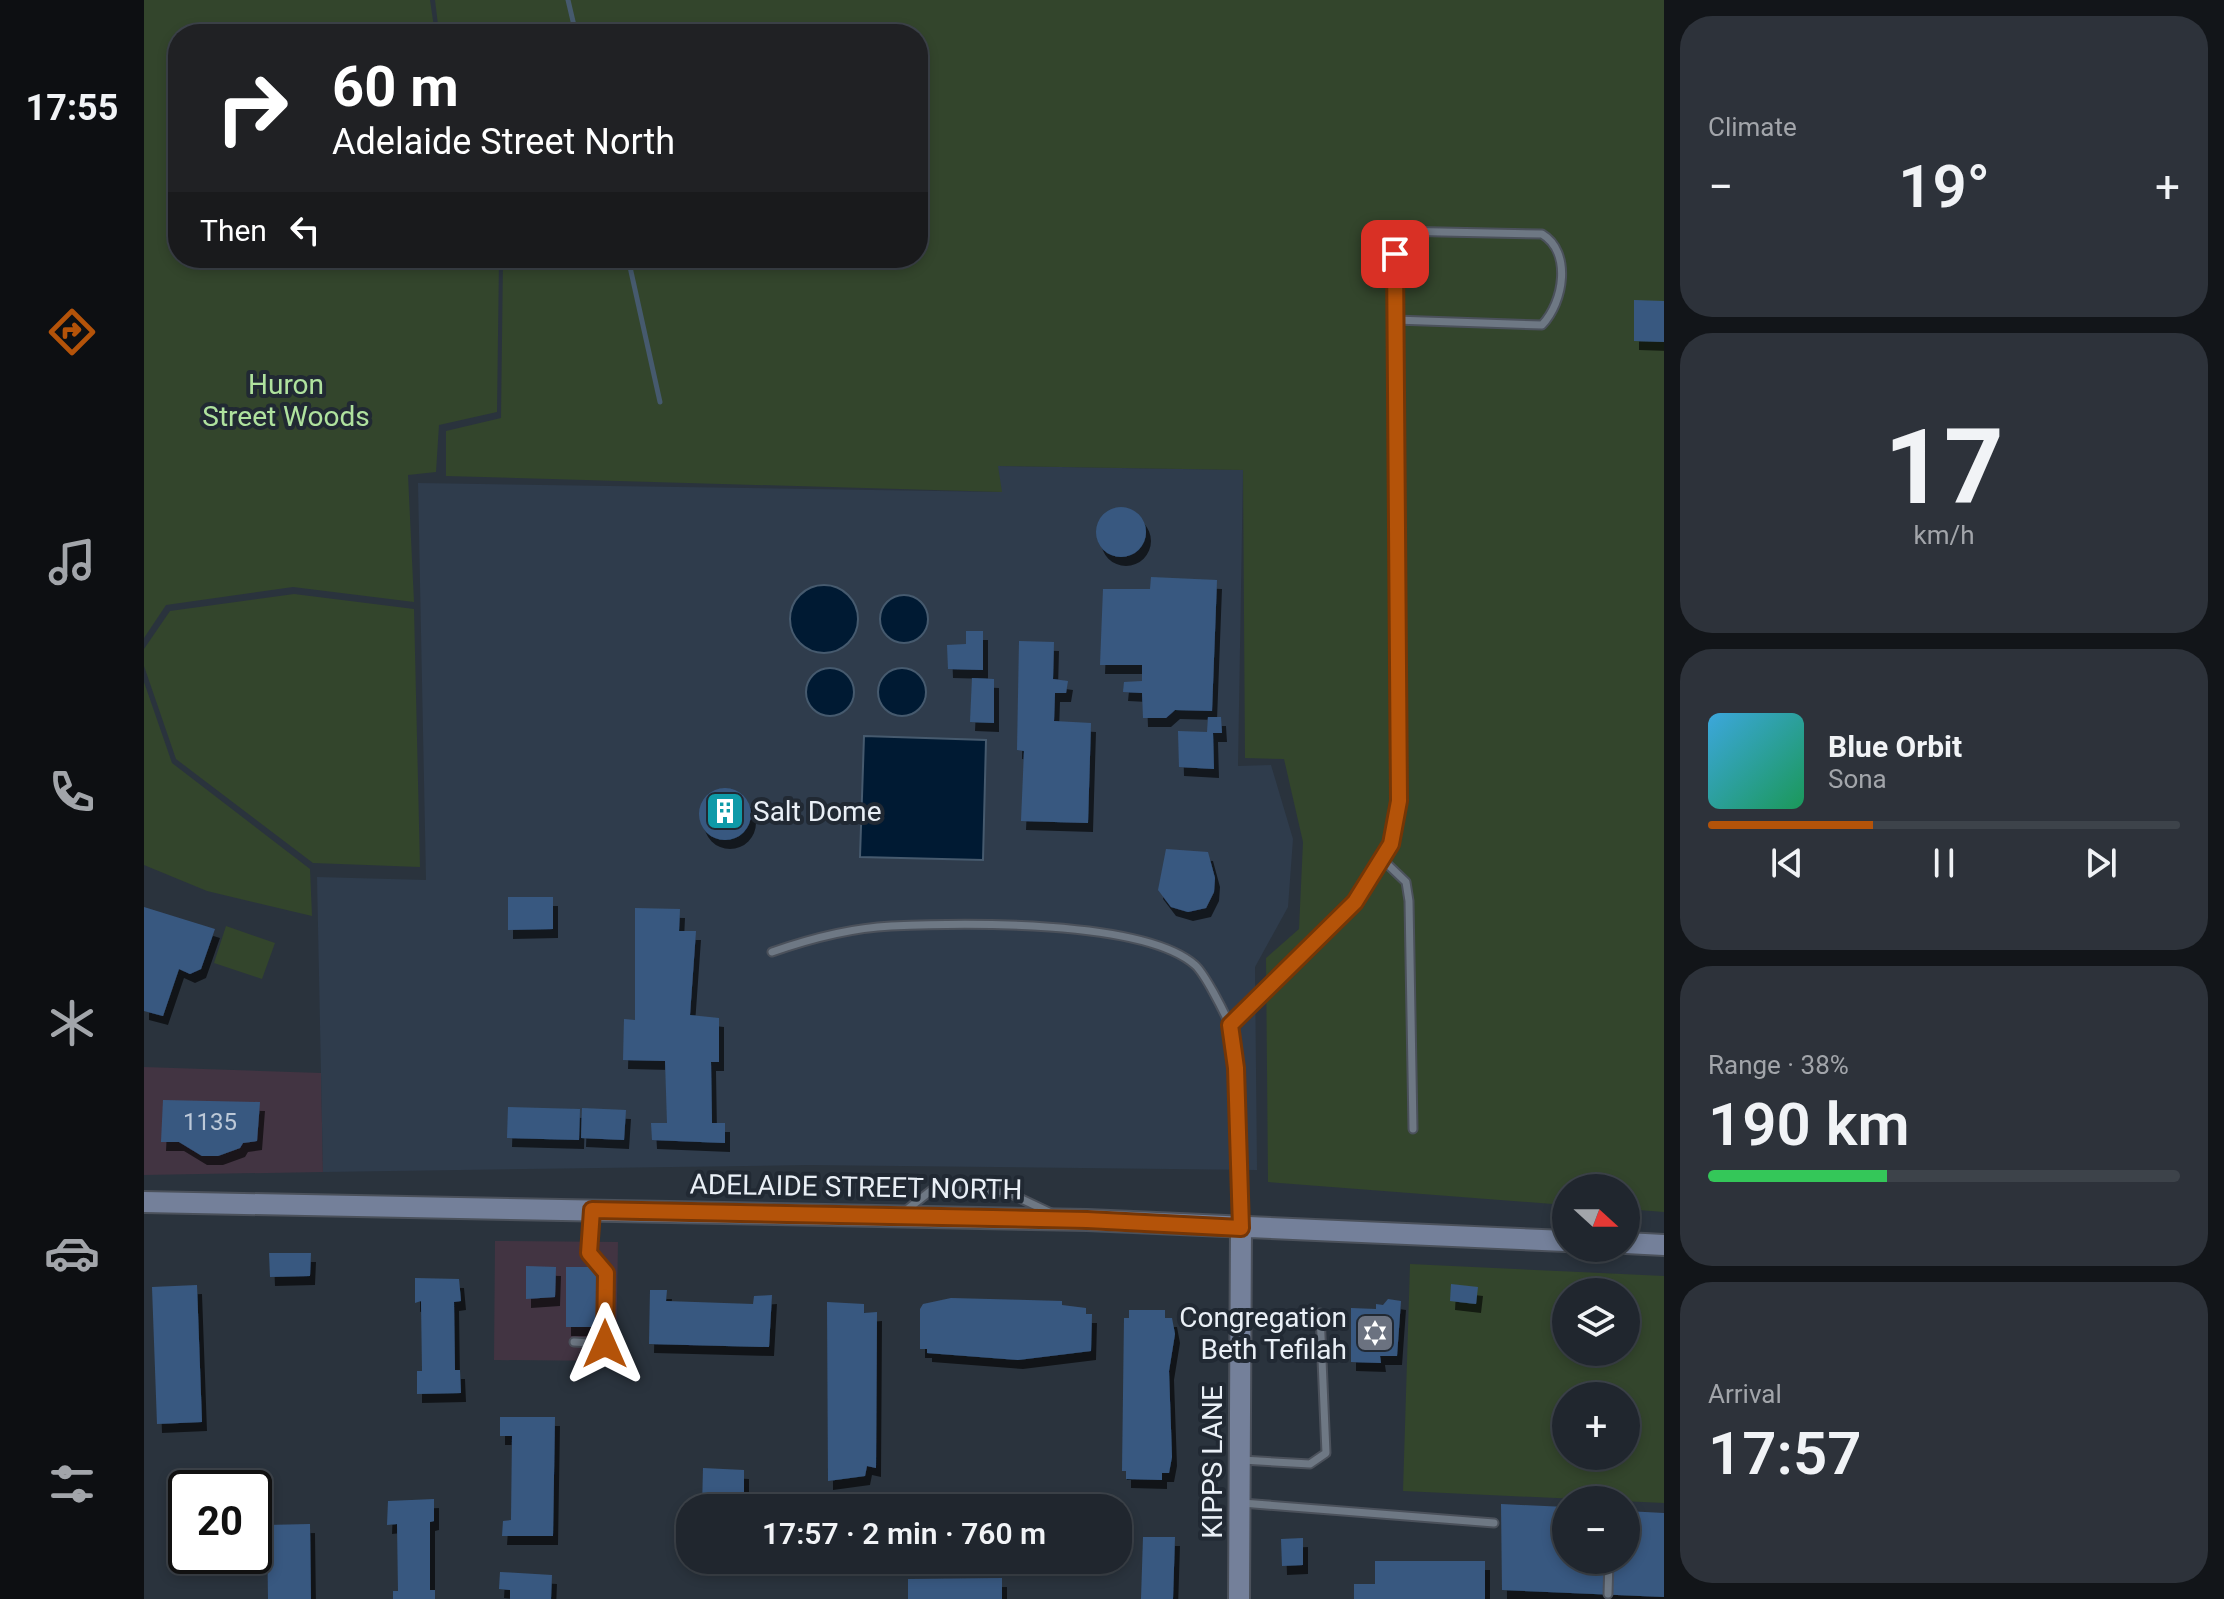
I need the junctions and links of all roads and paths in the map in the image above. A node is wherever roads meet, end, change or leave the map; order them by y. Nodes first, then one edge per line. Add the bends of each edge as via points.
1 (1395, 320) junction
2 (1382, 859) junction
3 (772, 952) dead end
4 (1230, 1025) junction
5 (1413, 1129) dead end
6 (144, 1202) edge
7 (592, 1210) junction
8 (1241, 1228) junction
9 (1552, 1240) edge
10 (1640, 1244) edge
11 (1664, 1245) edge
12 (1320, 1313) dead end
13 (574, 1342) dead end
14 (1240, 1460) junction
15 (1240, 1503) junction
16 (1494, 1523) dead end
17 (1609, 1574) edge
18 (1608, 1594) dead end
19 (1239, 1599) edge

1 - 1 lane via 1542,325 1557,301 1560,255 1554,241 1542,234 1394,231
1 - 2 lane via 1399,801 1391,844
2 - 4 lane via 1355,902
2 - 5 lane via 1406,882 1409,901
3 - 4 lane via 806,940 889,926 1087,928 1155,944 1196,966
4 - 8 lane
6 - 7 main road, ADELAIDE STREET NORTH
7 - 8 main road, ADELAIDE STREET NORTH via 1064,1219
7 - 13 lane via 589,1253 606,1273 605,1344
8 - 9 main road, ADELAIDE STREET NORTH
8 - 14 main road, KIPPS LANE
10 - 11 main road
12 - 14 lane via 1326,1453 1310,1464
14 - 15 main road, KIPPS LANE
15 - 16 lane
15 - 19 main road, KIPPS LANE
17 - 18 lane

